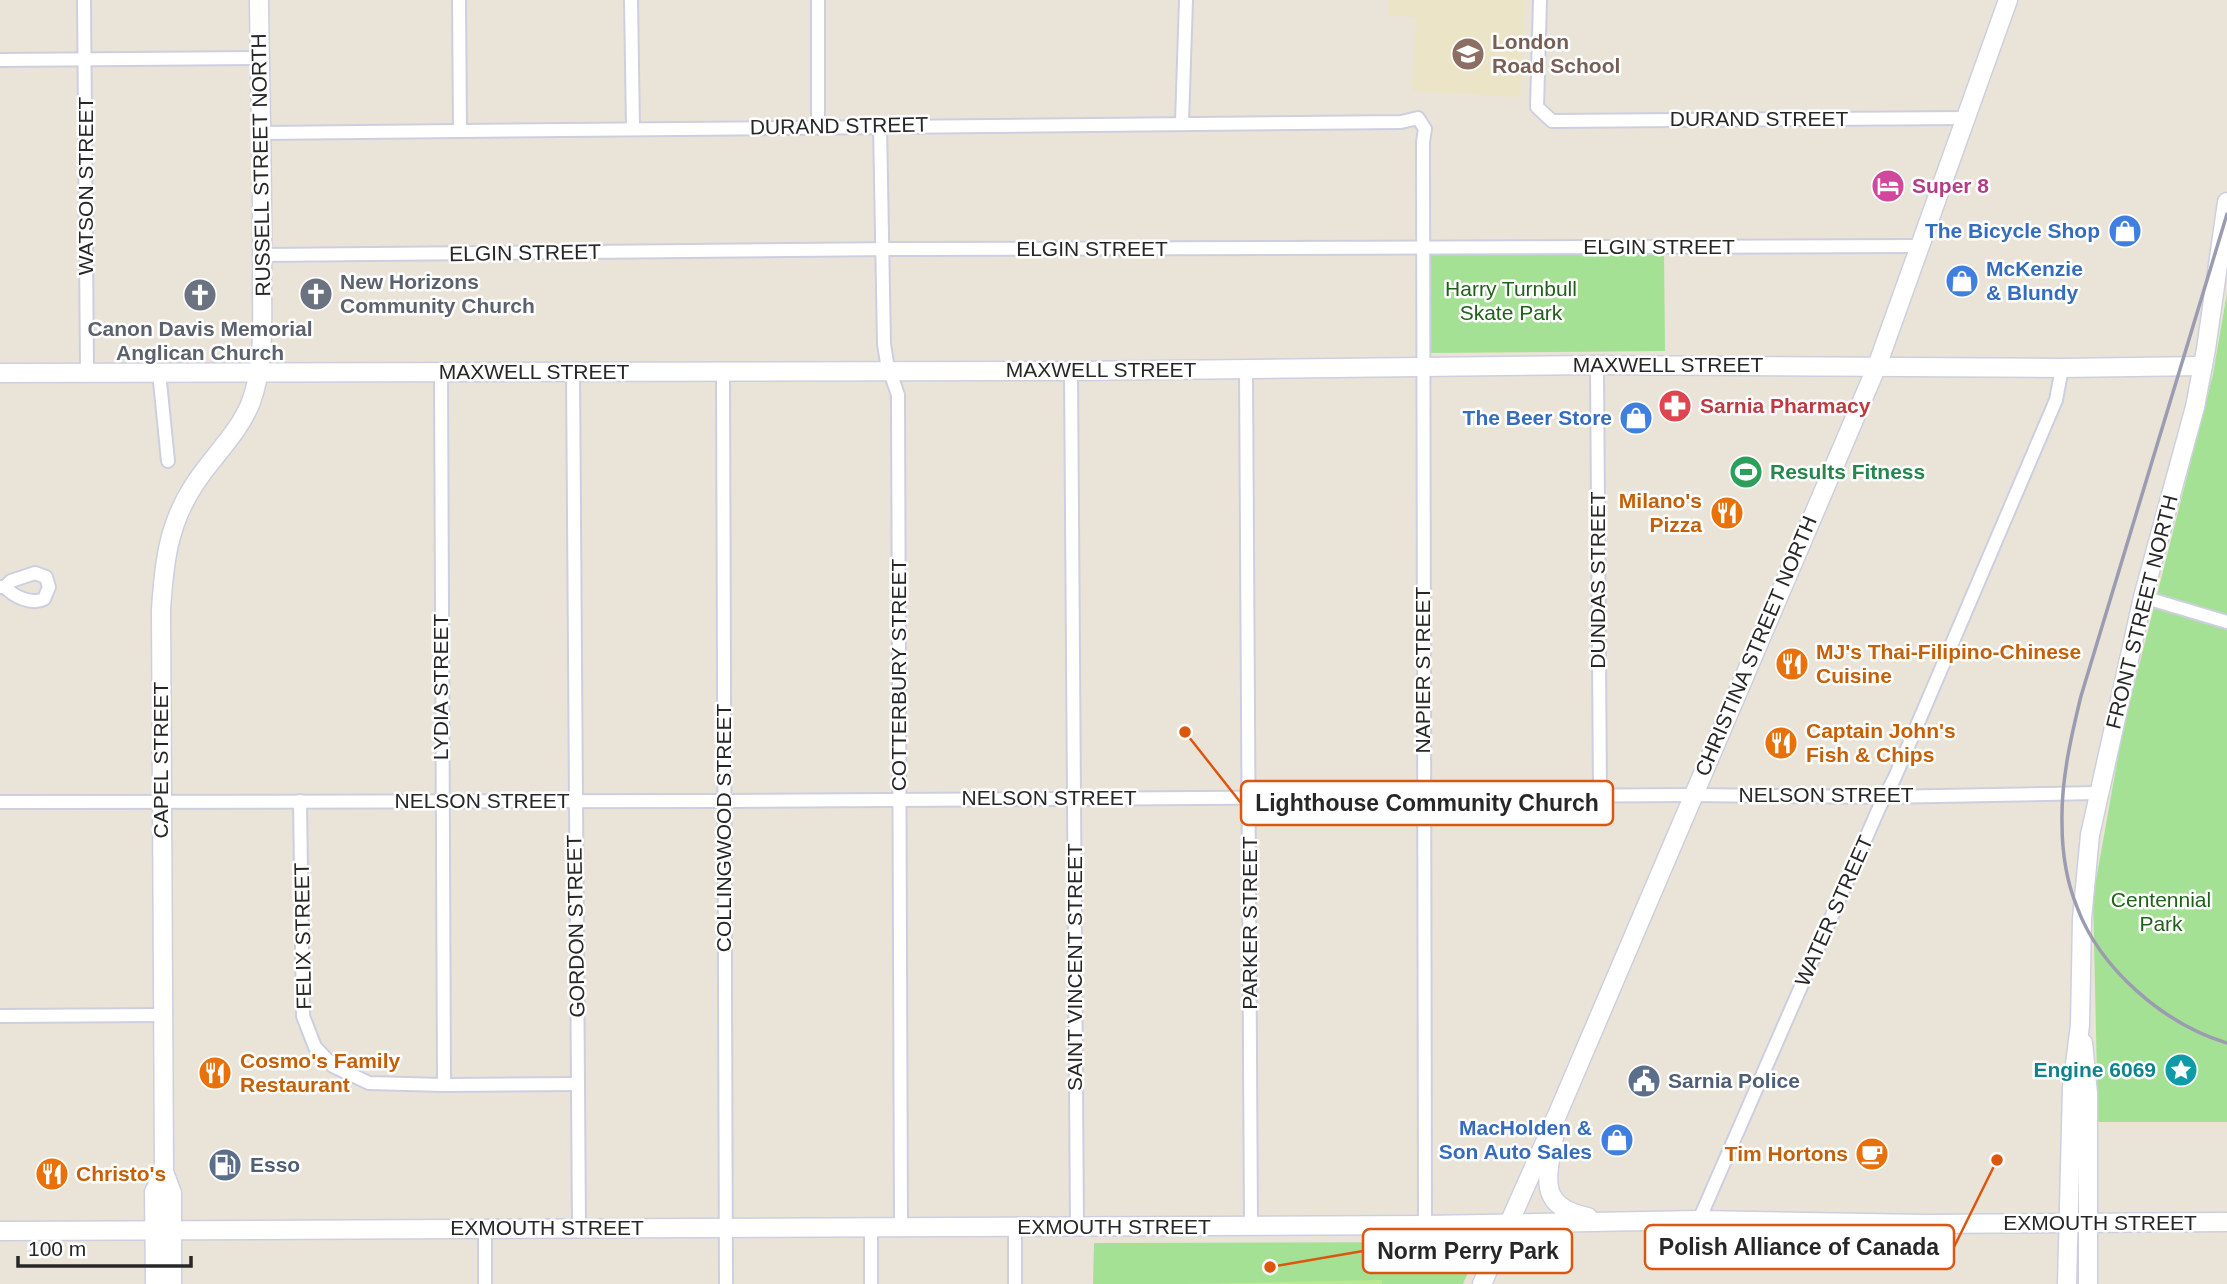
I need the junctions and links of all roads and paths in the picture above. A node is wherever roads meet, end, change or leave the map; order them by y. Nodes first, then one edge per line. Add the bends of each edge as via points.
1 (84, 0) edge
2 (259, 0) edge
3 (459, 0) edge
4 (631, 0) edge
5 (818, 0) edge
6 (1186, 0) edge
7 (1540, 0) edge
8 (2008, 0) edge
9 (260, 58) junction
10 (85, 59) junction
11 (0, 60) edge
12 (1418, 118) joint
13 (1966, 118) junction
14 (1182, 122) junction
15 (880, 125) junction
16 (818, 127) junction
17 (633, 128) junction
18 (460, 131) junction
19 (261, 133) junction
20 (2227, 202) edge
21 (1922, 246) junction
22 (1423, 247) junction
23 (882, 250) junction
24 (262, 256) junction
25 (2222, 267) edge
26 (1597, 365) junction
27 (1423, 366) junction
28 (1877, 366) junction
29 (2203, 366) junction
30 (2062, 368) junction
31 (1246, 369) junction
32 (87, 371) junction
33 (723, 371) junction
34 (890, 371) junction
35 (1071, 371) junction
36 (159, 372) junction
37 (258, 372) junction
38 (441, 372) junction
39 (573, 372) junction
40 (0, 373) edge
41 (168, 461) dead end
42 (2143, 597) junction
43 (2227, 622) edge
44 (2098, 793) junction
45 (1692, 795) junction
46 (1424, 796) junction
47 (1600, 796) junction
48 (1250, 797) junction
49 (1884, 797) junction
50 (899, 799) junction
51 (1074, 799) junction
52 (160, 801) junction
53 (300, 801) junction
54 (442, 801) junction
55 (575, 801) junction
56 (724, 801) junction
57 (0, 802) edge
58 (162, 1015) junction
59 (0, 1016) edge
60 (2080, 1025) junction
61 (578, 1084) junction
62 (444, 1085) junction
63 (1558, 1113) junction
64 (164, 1172) junction
65 (1699, 1220) junction
66 (1612, 1222) junction
67 (2227, 1222) edge
68 (2067, 1223) junction
69 (2088, 1223) junction
70 (1508, 1224) junction
71 (1425, 1225) junction
72 (1251, 1226) junction
73 (871, 1227) junction
74 (901, 1227) junction
75 (1015, 1227) junction
76 (1077, 1227) junction
77 (485, 1228) junction
78 (579, 1228) junction
79 (725, 1228) junction
80 (154, 1229) junction
81 (173, 1229) junction
82 (0, 1231) edge
83 (155, 1284) edge
84 (172, 1284) edge
85 (485, 1284) edge
86 (726, 1284) edge
87 (872, 1284) edge
88 (1015, 1284) edge
89 (1482, 1284) edge
90 (2067, 1284) edge
91 (2088, 1284) edge

1 - 10 street, WATSON STREET
2 - 9 main road, RUSSELL STREET NORTH
3 - 18 street
4 - 17 street
5 - 16 street
6 - 14 street
7 - 13 street, DURAND STREET via 1537,107 1552,121
8 - 13 main road, CHRISTINA STREET NORTH
9 - 10 street
9 - 19 main road, RUSSELL STREET NORTH
10 - 11 street
10 - 32 street, WATSON STREET
12 - 14 street, DURAND STREET via 1401,122
12 - 22 street, NAPIER STREET via 1425,130
13 - 21 main road, CHRISTINA STREET NORTH
14 - 15 street, DURAND STREET
15 - 16 street, DURAND STREET
15 - 23 street, COTTERBURY STREET
16 - 17 street, DURAND STREET
17 - 18 street, DURAND STREET
18 - 19 street, DURAND STREET
19 - 24 main road, RUSSELL STREET NORTH
20 - 25 main road, FRONT STREET NORTH
21 - 22 street, ELGIN STREET
21 - 28 main road, CHRISTINA STREET NORTH
22 - 23 street, ELGIN STREET
22 - 27 street, NAPIER STREET
23 - 24 street, ELGIN STREET
23 - 34 street, COTTERBURY STREET via 884,344
24 - 37 main road, RUSSELL STREET NORTH
25 - 29 main road, FRONT STREET NORTH
26 - 27 main road, MAXWELL STREET
26 - 28 main road, MAXWELL STREET
26 - 47 street, DUNDAS STREET
27 - 31 main road, MAXWELL STREET
27 - 46 street, NAPIER STREET
28 - 30 main road, MAXWELL STREET
28 - 45 main road, CHRISTINA STREET NORTH
29 - 30 main road, MAXWELL STREET
29 - 42 main road, FRONT STREET NORTH
30 - 49 street, WATER STREET via 2056,400
31 - 35 main road, MAXWELL STREET
31 - 48 street, PARKER STREET
32 - 36 main road, MAXWELL STREET
32 - 40 main road, MAXWELL STREET
33 - 34 main road, MAXWELL STREET
33 - 39 main road, MAXWELL STREET
33 - 56 street, COLLINGWOOD STREET
34 - 35 main road, MAXWELL STREET
34 - 50 street, COTTERBURY STREET via 898,395
35 - 51 street, SAINT VINCENT STREET
36 - 37 main road, MAXWELL STREET
36 - 41 street
37 - 38 main road, MAXWELL STREET
37 - 52 main road, CAPEL STREET via 251,402 194,484 173,525 161,610
38 - 39 main road, MAXWELL STREET
38 - 54 street, LYDIA STREET
39 - 55 street, GORDON STREET
42 - 43 street via 2196,617
42 - 44 main road, FRONT STREET NORTH
44 - 49 street, NELSON STREET
44 - 60 main road, FRONT STREET NORTH via 2085,877
45 - 47 street, NELSON STREET
45 - 49 street, NELSON STREET
45 - 63 main road, CHRISTINA STREET NORTH
46 - 47 street, NELSON STREET
46 - 48 street, NELSON STREET
46 - 71 street, NAPIER STREET
48 - 51 street, NELSON STREET
48 - 72 street, PARKER STREET
49 - 65 street, WATER STREET
50 - 51 street, NELSON STREET
50 - 56 street, NELSON STREET
50 - 74 street, COTTERBURY STREET
51 - 76 street, SAINT VINCENT STREET
52 - 53 street, NELSON STREET
52 - 57 street, NELSON STREET
52 - 58 main road, CAPEL STREET
53 - 54 street, NELSON STREET
53 - 62 street, FELIX STREET via 303,1016 315,1047 333,1066 369,1083
54 - 55 street, NELSON STREET
54 - 62 street, LYDIA STREET
55 - 56 street, NELSON STREET
55 - 61 street, GORDON STREET
56 - 79 street, COLLINGWOOD STREET
58 - 59 street
58 - 64 main road, CAPEL STREET
60 - 68 main road, FRONT STREET NORTH via 2072,1088
60 - 69 main road, FRONT STREET NORTH via 2088,1094
61 - 62 street, FELIX STREET
61 - 78 street, GORDON STREET
63 - 66 main road via 1548,1182 1551,1199 1573,1214
63 - 70 main road, CHRISTINA STREET NORTH
64 - 80 main road, CAPEL STREET via 154,1192
64 - 81 main road, CAPEL STREET via 172,1193
65 - 66 main road, EXMOUTH STREET
65 - 68 main road, EXMOUTH STREET
66 - 70 main road, EXMOUTH STREET
67 - 69 main road, EXMOUTH STREET
68 - 69 main road, EXMOUTH STREET
68 - 90 main road, FRONT STREET NORTH
69 - 91 main road, FRONT STREET NORTH
70 - 71 main road, EXMOUTH STREET
70 - 89 main road, CHRISTINA STREET NORTH
71 - 72 main road, EXMOUTH STREET
72 - 76 main road, EXMOUTH STREET
73 - 74 main road, EXMOUTH STREET
73 - 79 main road, EXMOUTH STREET
73 - 87 street
74 - 75 main road, EXMOUTH STREET
75 - 76 main road, EXMOUTH STREET
75 - 88 street
77 - 78 main road, EXMOUTH STREET
77 - 81 main road, EXMOUTH STREET
77 - 85 street
78 - 79 main road, EXMOUTH STREET
79 - 86 street, COLLINGWOOD STREET
80 - 81 main road, EXMOUTH STREET
80 - 82 main road, EXMOUTH STREET
80 - 83 main road, CAPEL STREET
81 - 84 main road, CAPEL STREET

